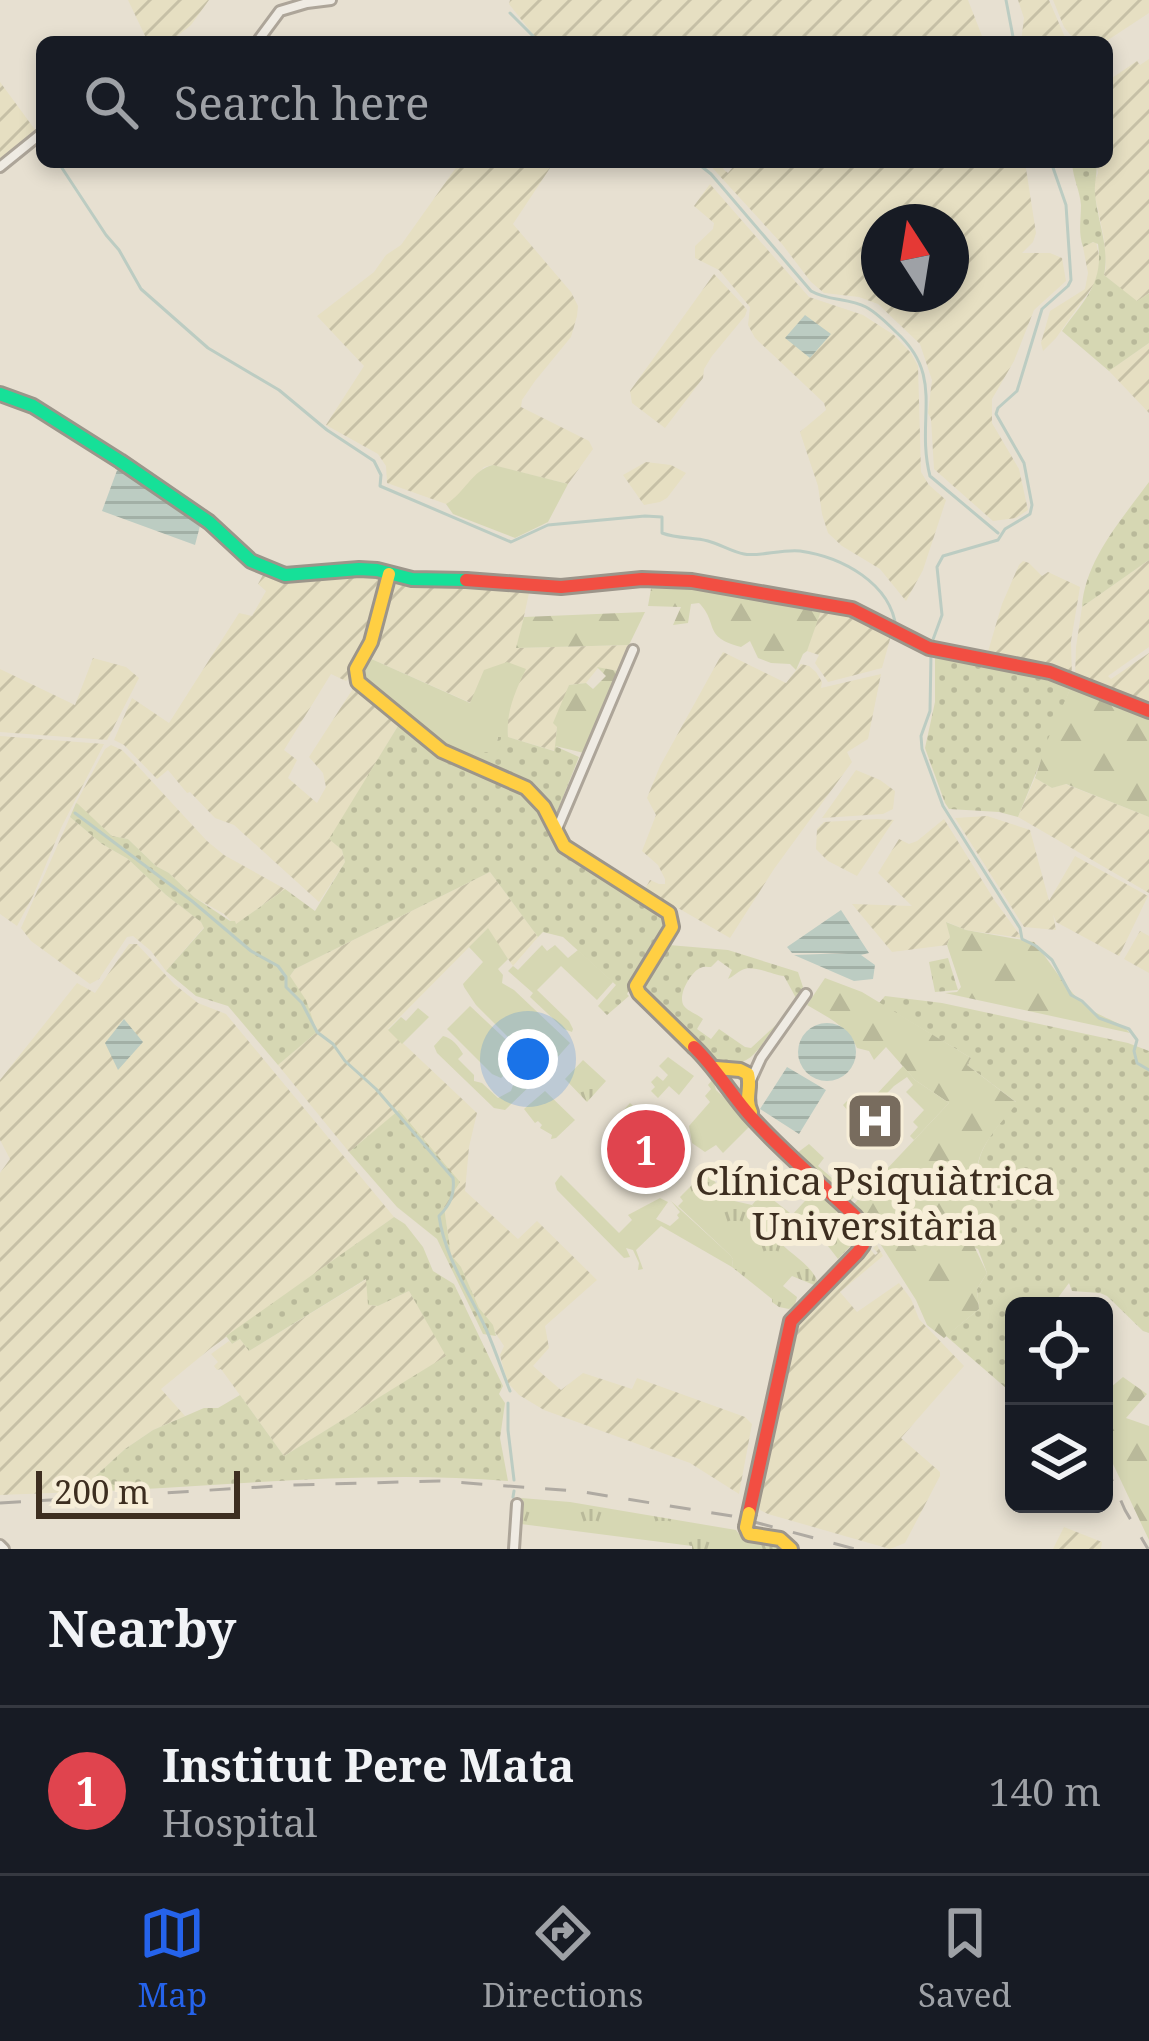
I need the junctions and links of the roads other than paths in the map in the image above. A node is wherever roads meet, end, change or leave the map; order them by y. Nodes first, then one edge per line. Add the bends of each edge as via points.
1 (331, 0) edge
2 (261, 36) edge
3 (36, 139) edge
4 (0, 167) edge
5 (0, 394) edge
6 (389, 574) junction
7 (632, 650) dead end
8 (1149, 711) edge
9 (557, 830) junction
10 (806, 994) dead end
11 (739, 1083) junction
12 (517, 1504) dead end
13 (514, 1549) edge
14 (791, 1549) edge

1 - 2 street via 280,11
3 - 4 street
5 - 6 street via 121,461 265,569
6 - 8 street via 561,586 663,578 852,609 928,648 1049,672
6 - 9 street via 358,682 442,751 526,788
7 - 9 street
9 - 11 street via 564,846 669,913 669,934 636,986
10 - 11 street
11 - 14 street via 756,1121 866,1234 791,1321 747,1520 749,1534
12 - 13 street

